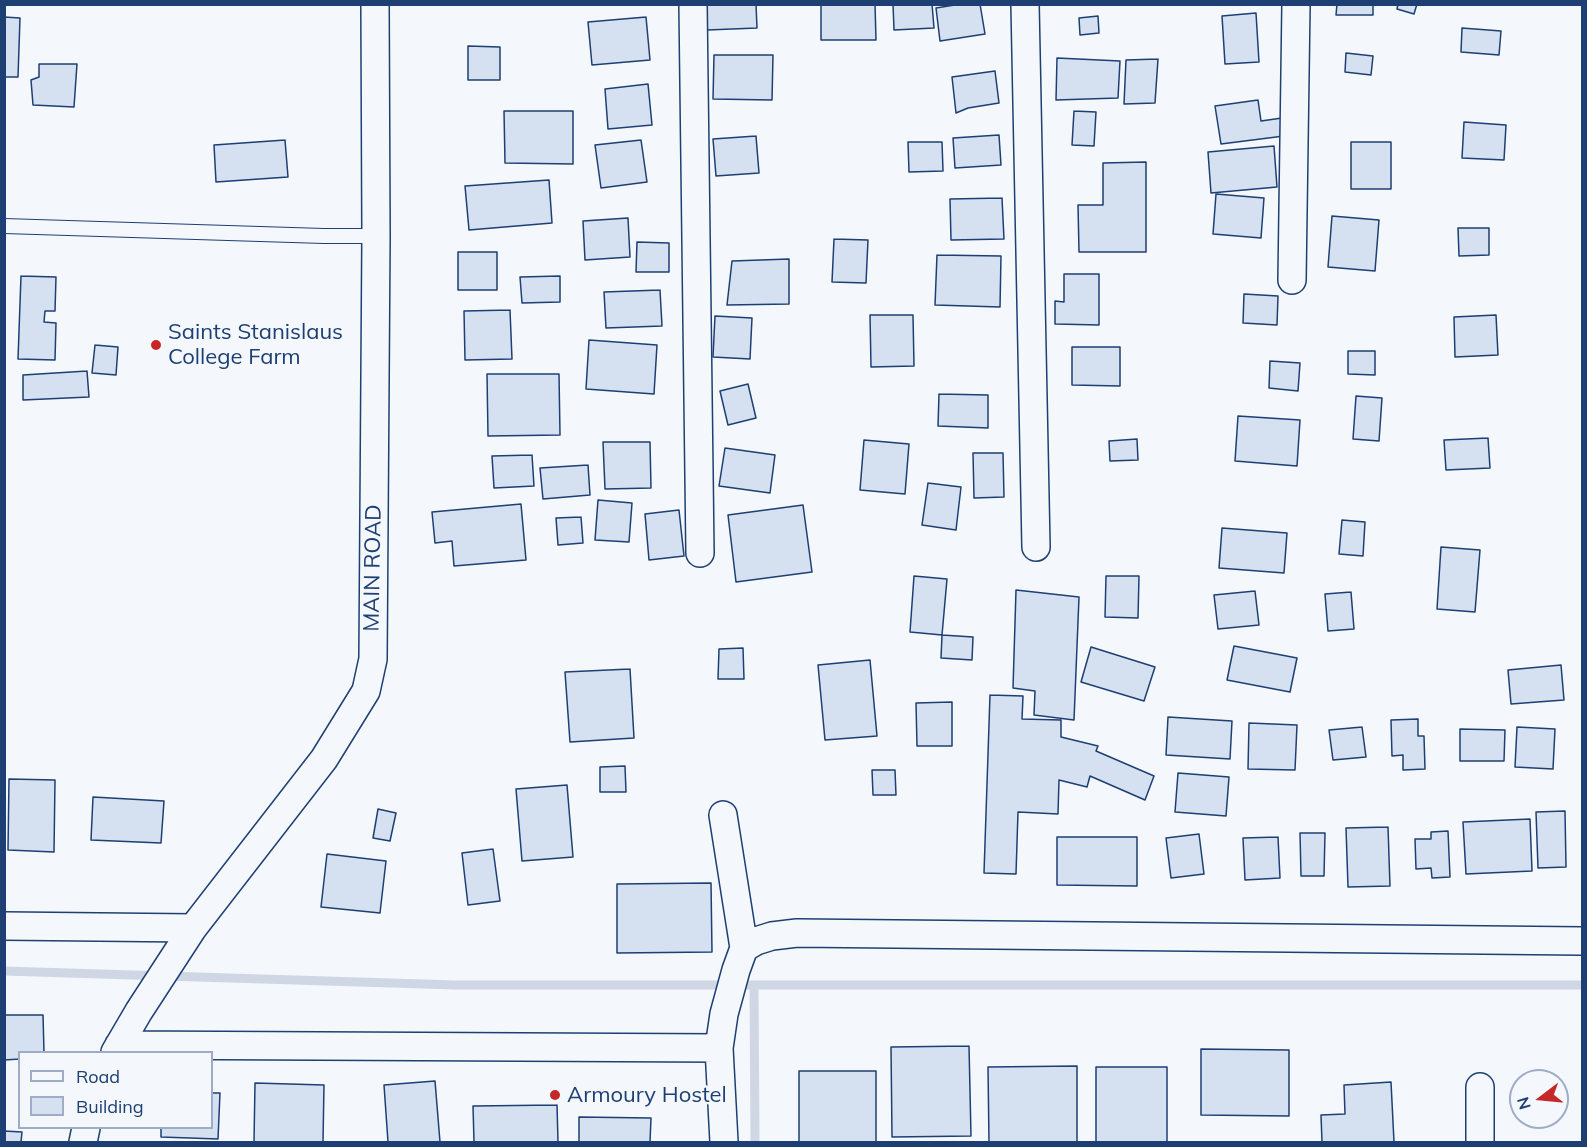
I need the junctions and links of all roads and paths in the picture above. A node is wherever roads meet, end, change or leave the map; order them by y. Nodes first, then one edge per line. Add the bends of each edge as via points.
1 (375, 4) edge
2 (693, 4) edge
3 (1025, 4) edge
4 (1296, 4) edge
5 (4, 226) edge
6 (376, 236) junction
7 (1292, 280) dead end
8 (1036, 547) dead end
9 (700, 553) dead end
10 (723, 815) dead end
11 (4, 926) edge
12 (193, 928) junction
13 (1582, 941) edge
14 (740, 959) junction
15 (719, 1047) junction
16 (117, 1049) edge
17 (1480, 1087) dead end
18 (724, 1143) edge
19 (1480, 1143) edge

1 - 6 street, MAIN ROAD
2 - 9 street
3 - 8 street
4 - 7 street
5 - 6 lane
6 - 12 street, MAIN ROAD via 372,659 366,691 324,759
10 - 14 street
11 - 12 street
12 - 16 street, MAIN ROAD
13 - 14 street via 797,933 756,941
14 - 15 street
15 - 16 street
15 - 18 street
17 - 19 street

